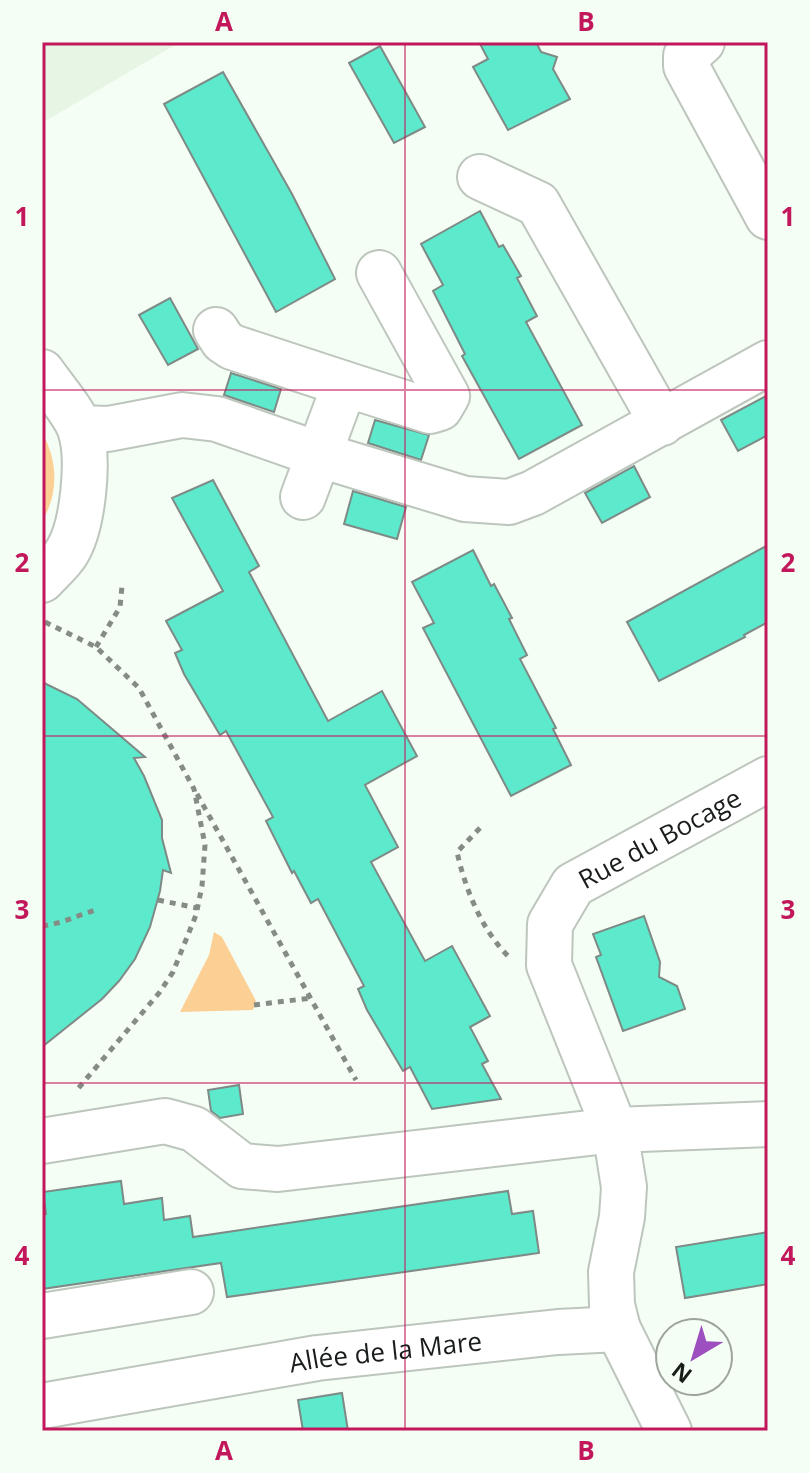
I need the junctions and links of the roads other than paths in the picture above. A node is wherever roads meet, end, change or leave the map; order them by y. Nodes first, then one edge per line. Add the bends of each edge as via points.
1 (702, 42) edge
2 (480, 177) dead end
3 (768, 217) edge
4 (379, 273) dead end
5 (216, 330) dead end
6 (768, 363) edge
7 (42, 372) edge
8 (345, 384) junction
9 (80, 428) junction
10 (672, 428) junction
11 (320, 455) junction
12 (303, 497) dead end
13 (42, 580) edge
14 (768, 779) edge
15 (768, 1124) edge
16 (615, 1130) junction
17 (42, 1141) edge
18 (191, 1292) dead end
19 (42, 1316) edge
20 (618, 1329) junction
21 (42, 1406) edge
22 (669, 1431) edge

1 - 3 street via 686,56 686,66
2 - 10 street via 538,204
4 - 8 street via 447,396 440,408 430,411
5 - 8 street via 232,347
6 - 10 street
7 - 9 street
8 - 11 street
9 - 11 street via 108,429 182,415 217,419
9 - 13 street via 84,466 78,529 67,554
10 - 11 street via 509,502 465,499
11 - 12 street
14 - 16 street, Rue du Bocage via 573,885 550,924 549,965
15 - 16 street
16 - 17 street via 278,1169 242,1166 194,1129 165,1121
16 - 20 street, Rue du Bocage via 624,1187 611,1272
18 - 19 street
20 - 21 street, Allée de la Mare via 317,1358
20 - 22 street

